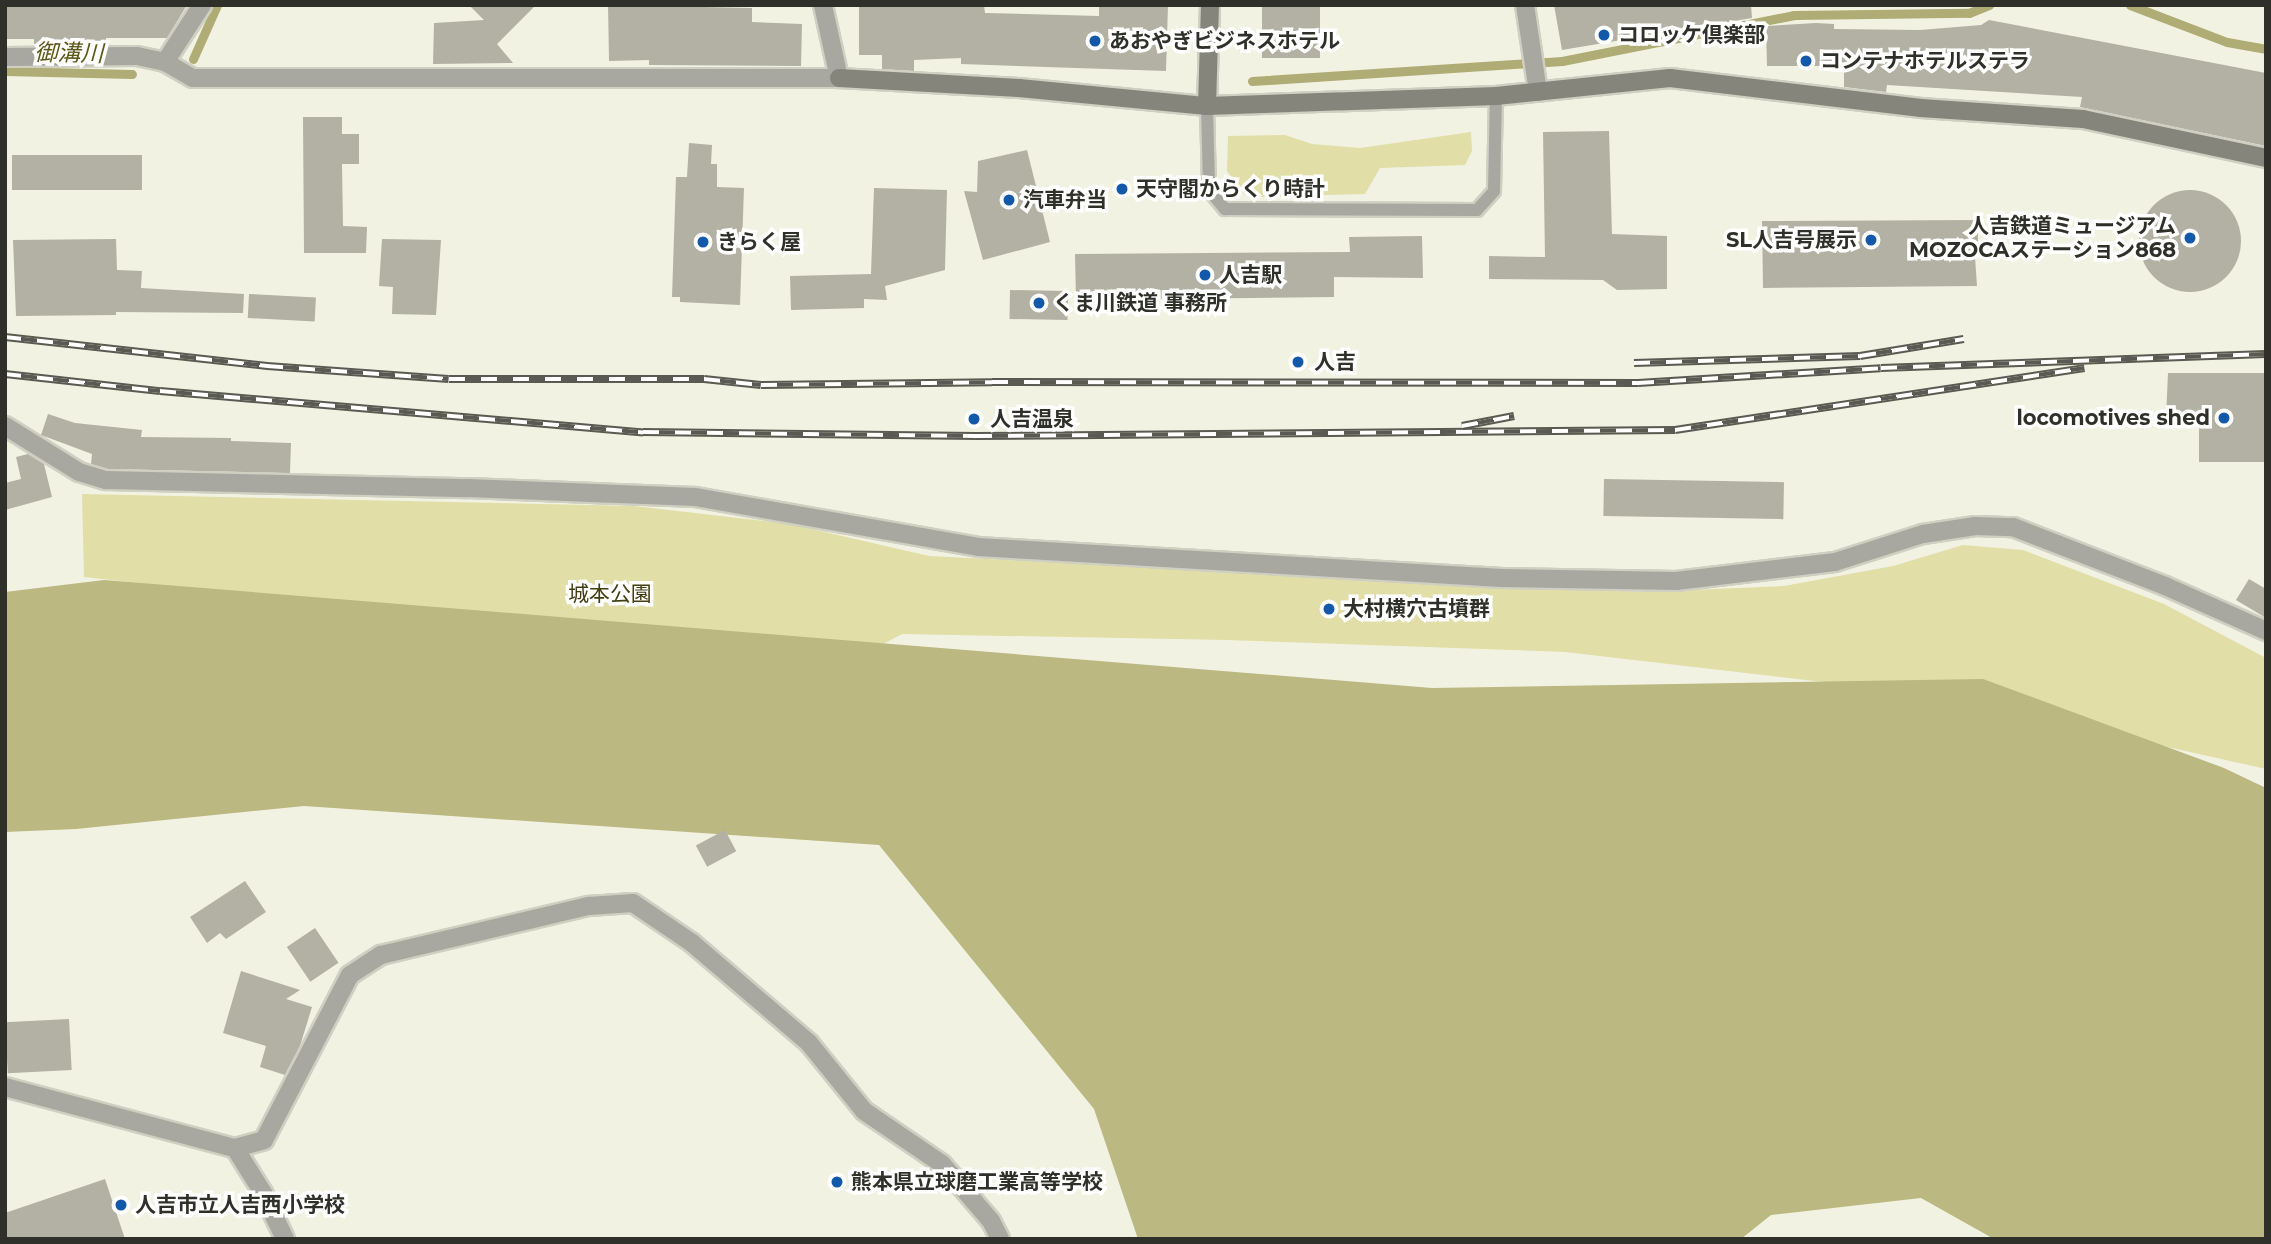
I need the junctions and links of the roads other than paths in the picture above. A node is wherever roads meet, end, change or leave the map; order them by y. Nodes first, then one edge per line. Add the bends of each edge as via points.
1 (202, 5) edge
2 (823, 5) edge
3 (1210, 5) edge
4 (1525, 5) edge
5 (5, 57) edge
6 (165, 62) junction
7 (839, 78) junction
8 (1538, 92) junction
9 (1496, 96) junction
10 (1207, 106) junction
11 (2266, 158) edge
12 (5, 426) edge
13 (2266, 631) edge
14 (5, 1087) edge
15 (235, 1148) junction
16 (990, 1230) edge
17 (285, 1239) edge
18 (1000, 1239) edge

1 - 6 street
2 - 7 street
3 - 10 street
4 - 8 street
5 - 6 street via 137,56
6 - 7 street via 193,78
7 - 10 street via 1019,88
8 - 9 street
8 - 11 street via 1670,78 1921,108 2083,120
9 - 10 street
9 - 10 lane via 1494,191 1477,210 1225,209 1209,190
12 - 13 street via 79,472 106,480 695,497 978,547 1502,578 1676,581 1835,562 1923,534 2013,527
14 - 15 street
15 - 16 street via 264,1140 350,975 382,955 589,906 634,903 692,943 809,1043 864,1111 942,1164
15 - 17 street
16 - 18 street

